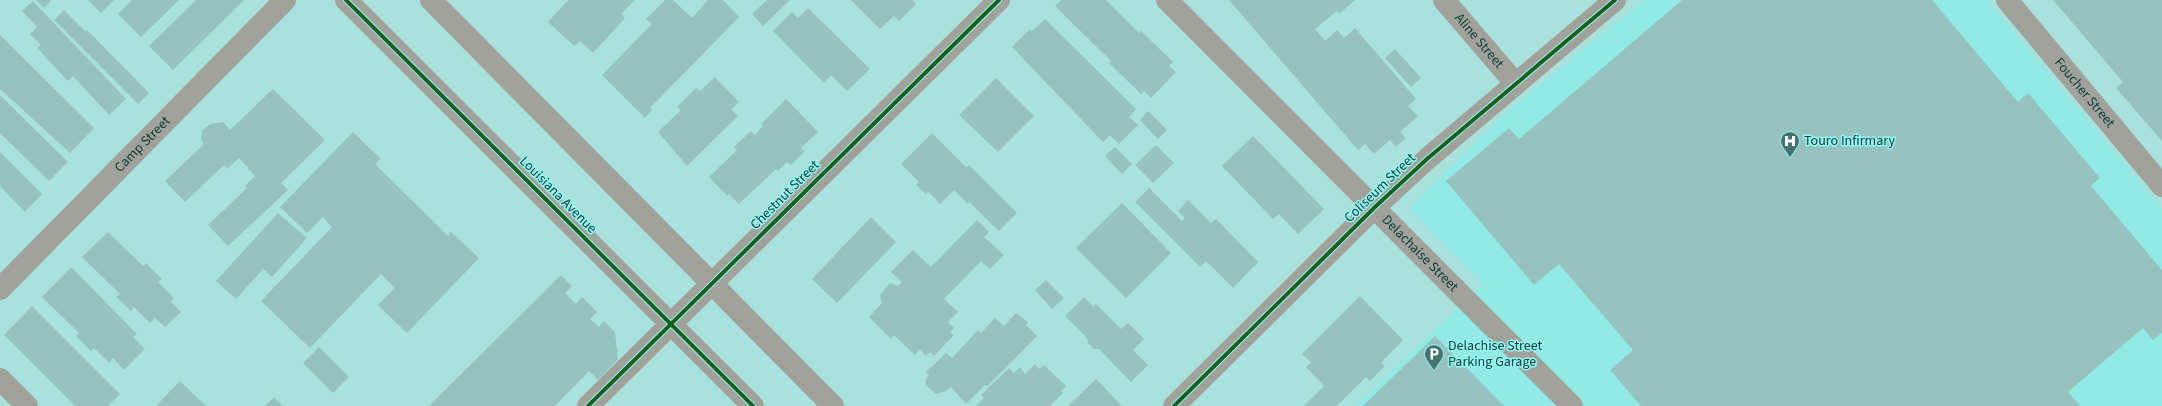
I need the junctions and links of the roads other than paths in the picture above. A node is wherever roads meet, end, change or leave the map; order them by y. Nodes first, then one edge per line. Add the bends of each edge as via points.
1 (285, 0) edge
2 (346, 0) edge
3 (431, 0) edge
4 (999, 0) edge
5 (1166, 0) edge
6 (1444, 0) edge
7 (1615, 0) edge
8 (2007, 0) edge
9 (1515, 83) junction
10 (2162, 186) edge
11 (1375, 207) junction
12 (712, 284) junction
13 (0, 288) edge
14 (671, 324) junction
15 (0, 379) edge
16 (27, 406) edge
17 (588, 406) edge
18 (754, 406) edge
19 (833, 406) edge
20 (1174, 406) edge
21 (1572, 406) edge

1 - 13 street, Camp Street
2 - 14 street, Louisiana Avenue
3 - 12 street
4 - 12 street, Chestnut Street
5 - 11 street, Delachaise Street
6 - 9 street, Aline Street
7 - 9 street, Coliseum Street
8 - 10 street, Foucher Street
9 - 11 street, Coliseum Street
11 - 20 street, Coliseum Street
11 - 21 street, Delachaise Street
12 - 14 street, Chestnut Street
12 - 19 street
14 - 17 street, Chestnut Street
14 - 18 street, Louisiana Avenue
15 - 16 street

